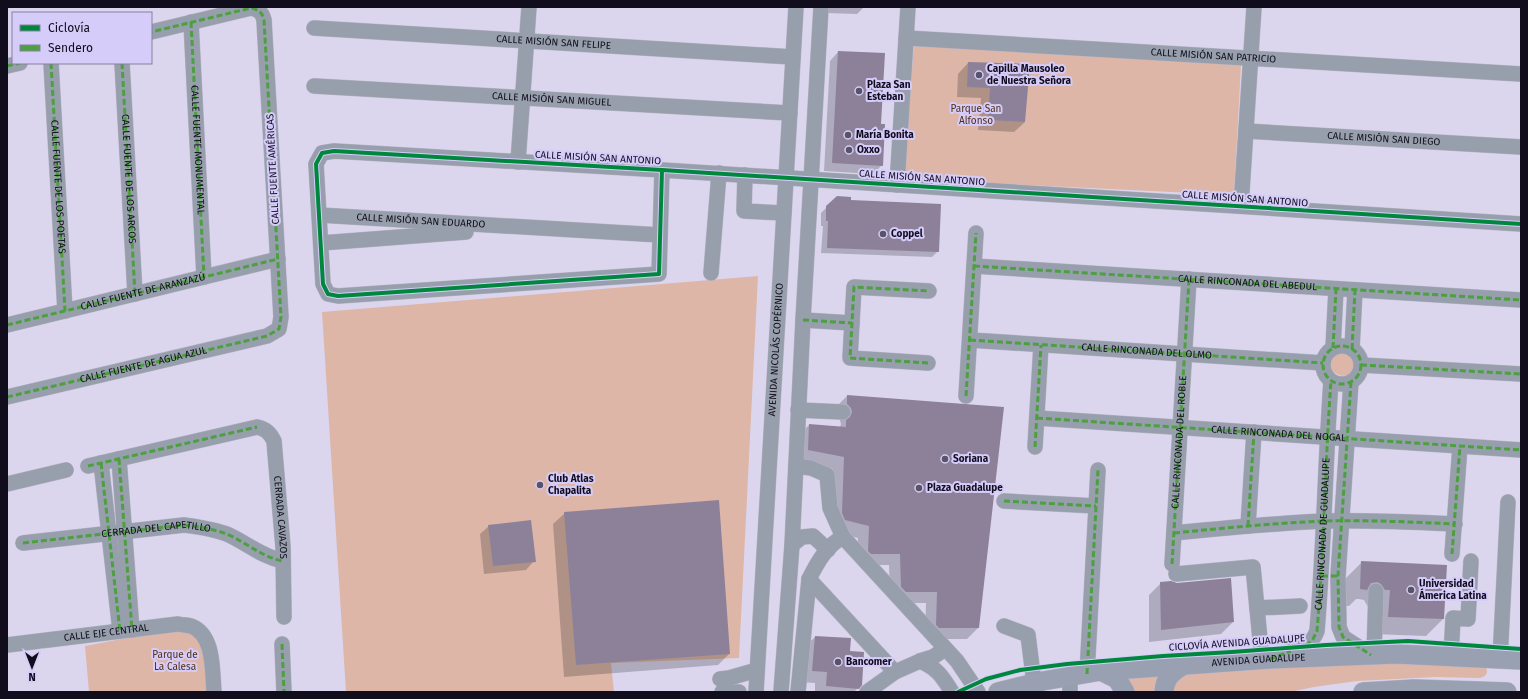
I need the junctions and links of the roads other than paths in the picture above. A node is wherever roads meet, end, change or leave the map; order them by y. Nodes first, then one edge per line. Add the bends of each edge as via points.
1 (529, 7) edge
2 (796, 7) edge
3 (821, 7) edge
4 (908, 7) edge
5 (1254, 7) edge
6 (191, 22) junction
7 (314, 28) dead end
8 (152, 32) edge
9 (906, 38) junction
10 (526, 41) junction
11 (793, 57) junction
12 (1250, 58) junction
13 (51, 64) edge
14 (122, 64) edge
15 (1521, 74) edge
16 (314, 86) dead end
17 (523, 98) junction
18 (790, 113) junction
19 (1246, 131) junction
20 (1521, 146) edge
21 (518, 162) junction
22 (662, 170) junction
23 (719, 173) junction
24 (745, 175) junction
25 (786, 178) junction
26 (811, 179) junction
27 (897, 185) junction
28 (1241, 206) junction
29 (784, 213) junction
30 (319, 215) junction
31 (1521, 224) edge
32 (523, 227) junction
33 (976, 233) dead end
34 (660, 236) junction
35 (321, 243) junction
36 (278, 259) junction
37 (974, 266) junction
38 (711, 272) dead end
39 (204, 277) junction
40 (1189, 280) junction
41 (1336, 289) junction
42 (1355, 290) junction
43 (929, 291) dead end
44 (135, 294) junction
45 (1521, 300) edge
46 (64, 311) junction
47 (802, 320) junction
48 (852, 323) junction
49 (7, 325) edge
50 (279, 329) joint
51 (970, 340) junction
52 (1041, 345) junction
53 (1333, 348) junction
54 (1352, 349) junction
55 (1184, 353) junction
56 (1323, 363) junction
57 (928, 364) dead end
58 (1361, 366) junction
59 (1521, 374) edge
60 (1331, 381) junction
61 (1351, 382) junction
62 (966, 396) dead end
63 (7, 397) edge
64 (798, 410) junction
65 (843, 412) dead end
66 (1037, 418) junction
67 (1180, 427) junction
68 (1254, 432) junction
69 (1327, 437) junction
70 (1346, 439) junction
71 (1460, 446) junction
72 (1035, 448) dead end
73 (1521, 450) edge
74 (119, 459) junction
75 (796, 466) junction
76 (66, 470) dead end
77 (1098, 470) dead end
78 (7, 484) edge
79 (1004, 501) dead end
80 (1508, 502) dead end
81 (1096, 506) junction
82 (1341, 521) junction
83 (1324, 522) junction
84 (1454, 524) junction
85 (1248, 526) junction
86 (125, 531) junction
87 (109, 533) junction
88 (1174, 534) junction
89 (843, 537) junction
90 (23, 543) dead end
91 (792, 545) junction
92 (828, 550) junction
93 (1452, 554) dead end
94 (282, 561) junction
95 (1471, 561) dead end
96 (1322, 576) junction
97 (1338, 576) junction
98 (808, 579) junction
99 (1376, 591) dead end
100 (1300, 606) dead end
101 (1257, 608) junction
102 (284, 617) dead end
103 (1004, 626) dead end
104 (760, 627) junction
105 (126, 631) junction
106 (784, 642) junction
107 (7, 644) edge
108 (282, 644) dead end
109 (943, 646) junction
110 (1373, 655) junction
111 (1451, 656) junction
112 (1266, 659) junction
113 (1500, 659) junction
114 (1521, 660) edge
115 (920, 661) junction
116 (1182, 666) junction
117 (757, 670) junction
118 (895, 672) junction
119 (1082, 678) edge
120 (1034, 683) junction
121 (721, 685) edge
122 (214, 692) edge
123 (284, 692) edge
124 (739, 692) edge
125 (756, 692) edge
126 (781, 692) edge
127 (798, 692) edge
128 (868, 692) edge
129 (952, 692) edge
130 (978, 692) edge
131 (998, 692) edge
132 (1125, 692) edge
133 (1164, 692) edge
134 (1363, 692) edge
135 (1507, 692) edge

1 - 10 street
2 - 11 street, AVENIDA NICOLÁS COPÉRNICO
3 - 26 street
4 - 9 street
5 - 12 street
6 - 8 street
6 - 36 street, CALLE FUENTE AMÉRICAS via 251,8 263,14
6 - 39 street, CALLE FUENTE MONUMENTAL
7 - 10 street, CALLE MISIÓN SAN FELIPE
9 - 12 street, CALLE MISIÓN SAN PATRICIO
9 - 27 street
10 - 11 street, CALLE MISIÓN SAN FELIPE
10 - 17 street
11 - 18 street, AVENIDA NICOLÁS COPÉRNICO
12 - 15 street, CALLE MISIÓN SAN PATRICIO
12 - 19 street
13 - 46 street, CALLE FUENTE DE LOS POETAS
14 - 44 street, CALLE FUENTE DE LOS ARCOS
16 - 17 street, CALLE MISIÓN SAN MIGUEL
17 - 18 street, CALLE MISIÓN SAN MIGUEL
17 - 21 street
18 - 25 street, AVENIDA NICOLÁS COPÉRNICO
19 - 20 street, CALLE MISIÓN SAN DIEGO
19 - 28 street
21 - 22 street, CALLE MISIÓN SAN ANTONIO
21 - 30 street, CALLE MISIÓN SAN ANTONIO via 334,151 322,153 316,164
22 - 23 street, CALLE MISIÓN SAN ANTONIO
22 - 34 street
23 - 24 street, CALLE MISIÓN SAN ANTONIO
23 - 38 street
24 - 25 street, CALLE MISIÓN SAN ANTONIO
24 - 29 street via 744,211
25 - 26 street, CALLE MISIÓN SAN ANTONIO
25 - 29 street, AVENIDA NICOLÁS COPÉRNICO
26 - 27 street, CALLE MISIÓN SAN ANTONIO
26 - 47 street
27 - 28 street, CALLE MISIÓN SAN ANTONIO
28 - 31 street, CALLE MISIÓN SAN ANTONIO
29 - 104 street, AVENIDA NICOLÁS COPÉRNICO
30 - 32 street, CALLE MISIÓN SAN EDUARDO
30 - 35 street
32 - 34 street, CALLE MISIÓN SAN EDUARDO
32 - 35 street, CALLE MISIÓN SAN EDUARDO
33 - 37 street
34 - 35 street via 659,274 338,296 328,294 323,284
36 - 39 street, CALLE FUENTE DE ARANZAZÚ
36 - 50 street, CALLE FUENTE AMÉRICAS via 282,318
37 - 40 street, CALLE RINCONADA DEL ABEDUL
37 - 51 street
39 - 44 street, CALLE FUENTE DE ARANZAZÚ
40 - 41 street, CALLE RINCONADA DEL ABEDUL
40 - 55 street, CALLE RINCONADA DEL ROBLE
41 - 42 street, CALLE RINCONADA DEL ABEDUL
41 - 53 street
42 - 45 street, CALLE RINCONADA DEL ABEDUL
42 - 54 street
43 - 48 street via 854,287
44 - 46 street, CALLE FUENTE DE ARANZAZÚ
46 - 49 street, CALLE FUENTE DE ARANZAZÚ
47 - 48 street
47 - 64 street
48 - 57 street via 850,358
50 - 63 street, CALLE FUENTE DE AGUA AZUL via 267,336
51 - 52 street, CALLE RINCONADA DEL OLMO
51 - 62 street
52 - 55 street, CALLE RINCONADA DEL OLMO
52 - 66 street
53 - 54 street via 1346,346
53 - 56 street via 1324,357
54 - 58 street via 1357,353
55 - 56 street, CALLE RINCONADA DEL OLMO
55 - 67 street, CALLE RINCONADA DEL ROBLE
56 - 60 street via 1323,370
58 - 59 street
58 - 61 street via 1360,372
60 - 61 street via 1344,384
60 - 69 street, CALLE RINCONADA DE GUADALUPE
61 - 70 street, CALLE RINCONADA DE GUADALUPE
64 - 65 street
64 - 75 street
66 - 67 street, CALLE RINCONADA DEL NOGAL
66 - 72 street
67 - 68 street, CALLE RINCONADA DEL NOGAL
67 - 88 street, CALLE RINCONADA DEL ROBLE
68 - 69 street, CALLE RINCONADA DEL NOGAL
68 - 85 street
69 - 70 street, CALLE RINCONADA DEL NOGAL
69 - 83 street, CALLE RINCONADA DE GUADALUPE
70 - 71 street, CALLE RINCONADA DEL NOGAL
70 - 82 street, CALLE RINCONADA DE GUADALUPE
71 - 73 street, CALLE RINCONADA DEL NOGAL
71 - 84 street
74 - 86 street
74 - 87 street via 94,464
74 - 94 street, CERRADA CAVAZOS via 257,427 264,429 274,440
75 - 89 street via 811,468 827,475 830,508
75 - 91 street
76 - 78 street
77 - 81 street
79 - 81 street
80 - 113 street
81 - 119 street
82 - 83 street
82 - 84 street
82 - 97 street, CALLE RINCONADA DE GUADALUPE
83 - 85 street
83 - 96 street, CALLE RINCONADA DE GUADALUPE
84 - 93 street
85 - 88 street
86 - 87 street, CERRADA DEL CAPETILLO
86 - 94 street, CERRADA DEL CAPETILLO via 184,524 228,535 265,557
86 - 105 street
87 - 90 street, CERRADA DEL CAPETILLO
87 - 105 street
88 - 101 street, CALLE RINCONADA DEL ROBLE via 1174,569 1253,567
89 - 92 street via 835,541
89 - 109 street
91 - 92 street via 802,537 813,536
91 - 106 street
92 - 98 street
94 - 102 street, CERRADA CAVAZOS
95 - 111 street via 1468,620 1453,618
96 - 97 street
96 - 112 street, CALLE RINCONADA DE GUADALUPE via 1315,635 1305,646
97 - 110 street, CALLE RINCONADA DE GUADALUPE via 1340,631 1348,640
98 - 118 street
98 - 127 street
99 - 110 street
100 - 101 street
101 - 112 street
103 - 120 street via 1028,635
104 - 106 street via 771,643
104 - 117 street, AVENIDA NICOLÁS COPÉRNICO
105 - 107 street, CALLE EJE CENTRAL
105 - 122 street, CALLE EJE CENTRAL via 178,624 192,626 204,635 209,648
106 - 126 street
108 - 123 street
109 - 115 street via 934,658
109 - 130 street via 957,661
110 - 111 main road, AVENIDA GUADALUPE
110 - 112 main road, AVENIDA GUADALUPE
111 - 113 main road, AVENIDA GUADALUPE
112 - 116 main road, AVENIDA GUADALUPE
113 - 114 main road, AVENIDA GUADALUPE
115 - 118 street
115 - 129 street via 941,674
116 - 119 main road, AVENIDA GUADALUPE
116 - 133 main road via 1170,674 1164,685
117 - 121 street via 729,678
117 - 125 street, AVENIDA NICOLÁS COPÉRNICO
118 - 128 street
119 - 120 main road, AVENIDA GUADALUPE
119 - 132 main road via 1116,679
120 - 131 main road, AVENIDA GUADALUPE
121 - 124 street
134 - 135 main road via 1414,689

